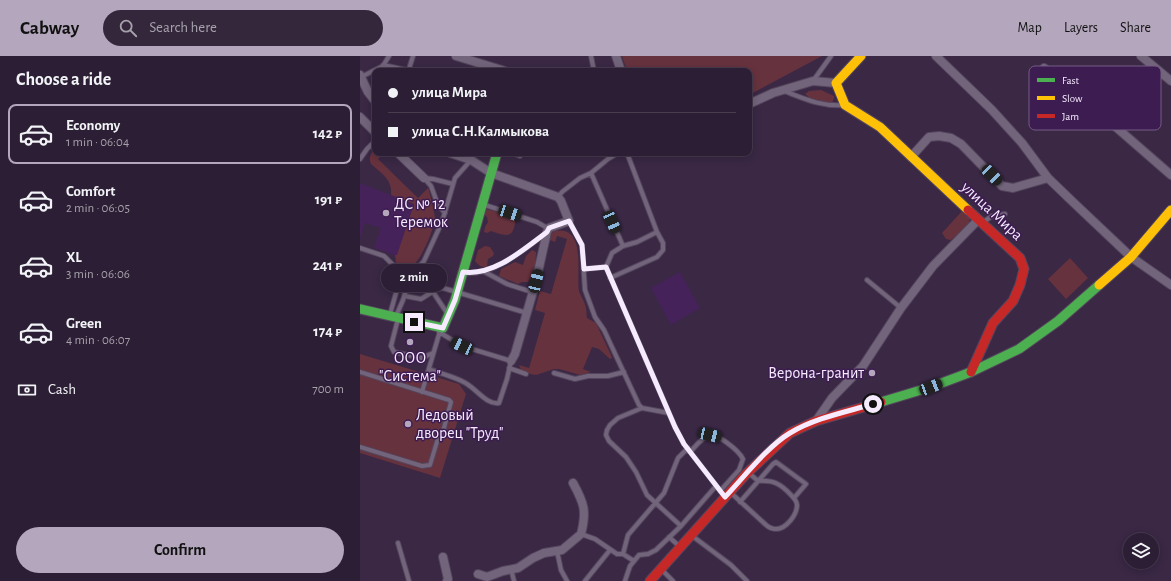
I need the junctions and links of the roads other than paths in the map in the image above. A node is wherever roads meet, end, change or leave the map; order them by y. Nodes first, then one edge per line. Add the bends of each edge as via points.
1 (389, 56) edge
2 (413, 56) edge
3 (456, 56) edge
4 (591, 56) edge
5 (616, 56) edge
6 (831, 56) edge
7 (860, 56) edge
8 (936, 56) edge
9 (1141, 56) edge
10 (468, 58) edge
11 (383, 65) junction
12 (1153, 66) edge
13 (379, 68) edge
14 (397, 68) edge
15 (408, 68) edge
16 (490, 68) edge
17 (593, 68) edge
18 (620, 68) edge
19 (372, 72) edge
20 (1161, 73) edge
21 (361, 80) edge
22 (813, 81) junction
23 (1171, 81) edge
24 (836, 83) junction
25 (781, 90) junction
26 (372, 96) edge
27 (752, 103) edge
28 (844, 105) junction
29 (360, 117) edge
30 (372, 129) edge
31 (1119, 130) edge
32 (372, 144) edge
33 (360, 148) edge
34 (366, 150) junction
35 (401, 156) edge
36 (497, 156) edge
37 (608, 156) edge
38 (613, 156) edge
39 (628, 156) edge
40 (471, 157) edge
41 (911, 157) junction
42 (360, 159) edge
43 (608, 159) junction
44 (491, 173) junction
45 (590, 173) junction
46 (1171, 176) edge
47 (424, 178) junction
48 (1048, 178) junction
49 (453, 184) junction
50 (558, 197) junction
51 (482, 204) junction
52 (1171, 210) edge
53 (445, 213) junction
54 (1004, 214) dead end
55 (569, 221) junction
56 (980, 222) junction
57 (548, 230) junction
58 (657, 232) junction
59 (623, 246) junction
60 (360, 248) edge
61 (1132, 256) junction
62 (606, 267) junction
63 (584, 269) junction
64 (483, 271) junction
65 (463, 272) junction
66 (410, 276) junction
67 (610, 278) junction
68 (867, 280) dead end
69 (1171, 285) edge
70 (458, 291) junction
71 (433, 292) junction
72 (532, 292) junction
73 (396, 293) dead end
74 (404, 296) junction
75 (901, 308) junction
76 (360, 309) edge
77 (527, 313) junction
78 (449, 315) junction
79 (395, 318) junction
80 (440, 330) junction
81 (433, 353) junction
82 (510, 365) junction
83 (429, 369) junction
84 (360, 372) edge
85 (624, 372) junction
86 (971, 372) junction
87 (554, 373) dead end
88 (526, 374) dead end
89 (422, 392) junction
90 (642, 408) junction
91 (669, 413) junction
92 (816, 421) junction
93 (360, 447) edge
94 (689, 450) junction
95 (748, 472) junction
96 (758, 481) junction
97 (573, 483) dead end
98 (716, 486) junction
99 (725, 493) junction
100 (794, 498) junction
101 (740, 502) junction
102 (656, 503) junction
103 (681, 526) junction
104 (581, 534) junction
105 (691, 535) junction
106 (669, 537) junction
107 (398, 543) dead end
108 (680, 547) junction
109 (610, 550) junction
110 (557, 551) junction
111 (623, 554) junction
112 (443, 557) dead end
113 (634, 561) junction
114 (511, 569) junction
115 (661, 569) junction
116 (478, 574) dead end
117 (409, 581) edge
118 (447, 581) edge
119 (514, 581) edge
120 (566, 581) edge
121 (585, 581) edge
122 (625, 581) edge
123 (650, 581) edge
124 (673, 581) edge
125 (747, 581) edge

1 - 11 lane
2 - 15 lane
3 - 10 street
4 - 17 lane
5 - 18 street
6 - 22 lane
7 - 24 street
8 - 48 street via 992,110 1022,143
9 - 12 street
10 - 16 street
11 - 13 lane
11 - 14 lane
19 - 21 lane
20 - 23 street
21 - 26 street
22 - 24 street
22 - 25 street
24 - 28 street
25 - 27 street
25 - 28 lane via 830,106
28 - 41 street, улица Мира via 880,127
29 - 30 street
31 - 46 street
32 - 34 lane
33 - 34 lane
34 - 42 lane
35 - 47 street
36 - 44 street
37 - 43 lane
38 - 43 lane
39 - 58 lane
40 - 44 street
40 - 49 lane
41 - 48 street via 929,137 939,136 961,144 1002,186 1014,188
41 - 56 street, улица Мира
43 - 45 lane
44 - 50 street
44 - 51 street
45 - 50 lane
45 - 59 lane
47 - 49 lane
47 - 53 lane via 432,186 438,205
48 - 61 street
49 - 53 lane
50 - 55 street
51 - 57 lane via 537,222
51 - 65 street
52 - 61 street
53 - 66 lane via 424,261
54 - 56 lane
55 - 57 street
55 - 63 lane via 582,245
56 - 75 street via 933,266
56 - 86 street, улица Мира via 1020,258 1024,269 1013,301 993,323
57 - 64 lane via 514,257
57 - 72 street
58 - 59 lane
58 - 67 lane via 664,247 661,253
59 - 62 lane via 612,253
60 - 66 lane via 384,256 397,269
61 - 69 street
61 - 86 street via 1058,321 1019,349
62 - 63 lane
62 - 67 lane
63 - 85 lane via 585,290 595,317
64 - 65 lane via 473,274
64 - 72 lane via 507,284
65 - 70 street
66 - 74 lane
67 - 91 lane
68 - 75 lane
70 - 71 lane via 443,288
70 - 77 lane
70 - 78 street
71 - 74 lane via 421,299
71 - 78 lane
72 - 77 street
73 - 79 lane
74 - 79 lane
75 - 92 street via 863,366 832,398
76 - 79 street
77 - 82 street
78 - 80 street
79 - 80 street
79 - 81 lane via 391,346 394,352 422,358
80 - 81 lane
80 - 82 lane via 462,346
81 - 83 lane
82 - 83 lane via 497,404 488,401 467,383
82 - 88 lane
83 - 89 lane
84 - 89 lane
85 - 87 lane via 575,379
85 - 90 lane
86 - 92 street via 931,387
89 - 93 lane via 451,402 430,465 422,466
90 - 91 lane
90 - 102 lane via 618,418 610,425 606,435 629,462 647,495
91 - 94 lane
92 - 95 street via 790,433 778,442
94 - 98 lane
94 - 99 lane via 710,435 719,437 741,455 743,459 739,470
94 - 102 lane via 678,458 664,493
95 - 96 lane
95 - 99 street
96 - 100 lane via 782,486
96 - 100 lane via 776,462 806,484
96 - 101 lane
97 - 104 street via 585,510
98 - 99 lane
98 - 103 lane
99 - 101 lane
99 - 105 street
100 - 101 lane via 797,504 795,513 783,528 776,529 764,524
102 - 103 lane
102 - 111 lane via 628,535
103 - 106 lane
104 - 109 lane via 595,539
104 - 110 street via 562,550
105 - 108 street
105 - 125 lane via 731,565
106 - 108 lane
106 - 113 lane via 656,550 639,556
107 - 117 lane
108 - 115 street
109 - 111 lane via 616,554
109 - 121 lane
110 - 114 street via 544,553 518,568
110 - 120 lane
111 - 113 lane
112 - 118 street
113 - 122 lane
114 - 116 street via 487,577
114 - 119 lane
115 - 123 street
115 - 124 lane

